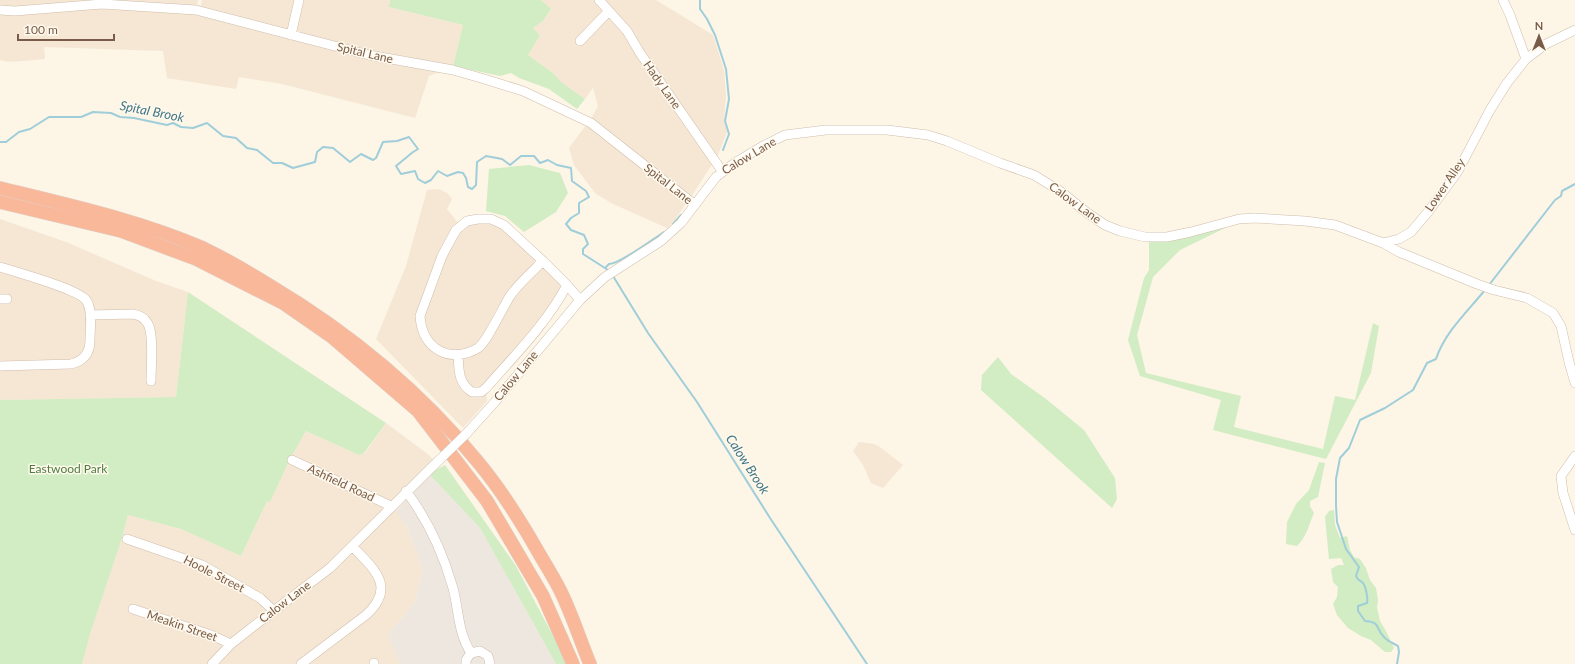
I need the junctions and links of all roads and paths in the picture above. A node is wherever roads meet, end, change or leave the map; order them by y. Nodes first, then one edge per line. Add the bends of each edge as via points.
1 (300, 0) edge
2 (599, 0) edge
3 (1503, 0) edge
4 (45, 4) edge
5 (160, 4) edge
6 (0, 10) edge
7 (609, 11) junction
8 (1575, 30) edge
9 (291, 35) junction
10 (580, 41) dead end
11 (1526, 59) junction
12 (722, 171) junction
13 (0, 188) edge
14 (0, 202) edge
15 (695, 205) junction
16 (1411, 232) junction
17 (1383, 243) junction
18 (1399, 252) junction
19 (543, 260) junction
20 (1, 269) edge
21 (567, 284) junction
22 (580, 300) junction
23 (90, 315) junction
24 (458, 355) junction
25 (0, 366) edge
26 (151, 381) dead end
27 (1575, 384) edge
28 (1575, 456) edge
29 (292, 460) dead end
30 (406, 491) junction
31 (391, 506) junction
32 (1575, 530) edge
33 (127, 539) dead end
34 (352, 546) junction
35 (133, 609) dead end
36 (273, 610) junction
37 (231, 644) junction
38 (471, 653) junction
39 (212, 664) edge
40 (301, 664) edge
41 (466, 664) edge
42 (490, 664) edge
43 (573, 664) edge
44 (590, 664) edge

1 - 9 street
2 - 7 street, Hady Lane
3 - 11 street
4 - 5 street, Spital Lane
4 - 6 street, Spital Lane via 15,11
5 - 9 street, Spital Lane via 200,10
7 - 10 street
7 - 12 street, Hady Lane via 627,31 640,54
8 - 11 street, Lower Alley via 1546,44
9 - 15 street, Spital Lane via 369,55 453,70 523,91 591,123
11 - 16 street, Lower Alley via 1507,82 1458,171
12 - 15 street, Calow Lane
12 - 17 street, Calow Lane via 785,135 855,129 909,132 947,141 1034,174 1105,224 1120,231 1145,237 1167,237 1239,219 1255,218 1323,223
13 - 44 highway via 135,223 203,248 306,307 376,360 429,408 498,488 560,590
14 - 43 highway via 121,231 196,259 283,303 332,337 418,411 487,501 543,596
15 - 22 street, Calow Lane via 681,223 661,241 605,277
16 - 17 street, Lower Alley via 1399,239
16 - 18 street
17 - 18 street, Calow Lane
18 - 27 street, Calow Lane via 1477,284 1527,298 1553,313 1561,326
19 - 21 street
19 - 24 street via 511,295 479,347
19 - 24 street via 504,224 491,219 478,218 467,221 456,230 442,256 420,316 420,325 432,347 445,354
20 - 23 street via 82,296 86,300
21 - 22 street
21 - 24 street, Calow Lane via 556,305 481,392 472,392 462,384
22 - 30 street, Calow Lane, bridge via 466,434
23 - 25 street via 90,346 83,360 78,363
23 - 26 street via 128,314 139,316 148,323 150,329 147,370
28 - 32 street via 1561,476 1563,493
29 - 31 street, Ashfield Road
30 - 31 street, Calow Lane
30 - 38 street via 425,517 436,539 452,587 464,643
31 - 34 street, Calow Lane
33 - 36 street, Hoole Street via 202,565 260,598
34 - 36 street, Calow Lane via 324,573
34 - 40 street via 380,580 380,598 366,615
35 - 37 street, Meakin Street via 212,635
36 - 37 street, Calow Lane
37 - 39 street, Calow Lane
38 - 41 street
38 - 42 street via 484,653 488,656

